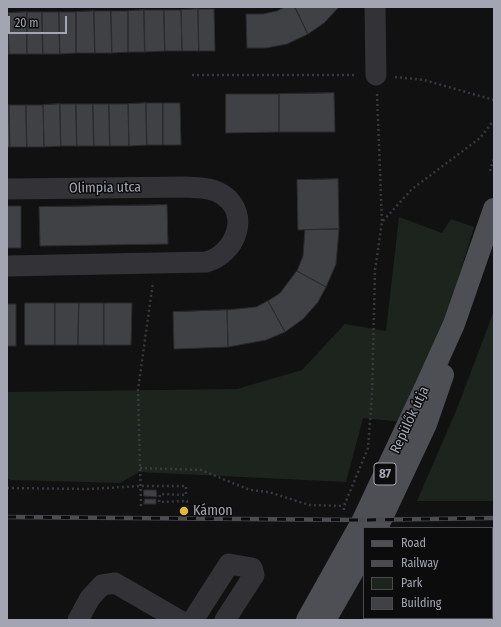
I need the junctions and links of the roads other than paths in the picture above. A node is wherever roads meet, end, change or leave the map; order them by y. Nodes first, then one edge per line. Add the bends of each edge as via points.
1 (375, 7) edge
2 (376, 75) road end
3 (7, 189) edge
4 (494, 209) edge
5 (7, 266) edge
6 (454, 324) junction
7 (377, 527) edge
8 (363, 554) edge
9 (78, 620) edge
10 (178, 620) edge
11 (193, 620) edge
12 (225, 620) edge
13 (307, 620) edge
14 (325, 620) edge

1 - 2 street
3 - 5 street, Olimpia utca via 213,189 231,202 236,212 236,234 224,254 215,260 178,264
4 - 6 main road, Repülők útja / 87
6 - 7 main road, Repülők útja / 87 via 452,347 434,405
6 - 13 main road, Repülők útja / 87 via 363,520
8 - 14 main road
9 - 10 street via 90,598 102,585 115,583
11 - 12 street via 229,564 252,568 254,575

